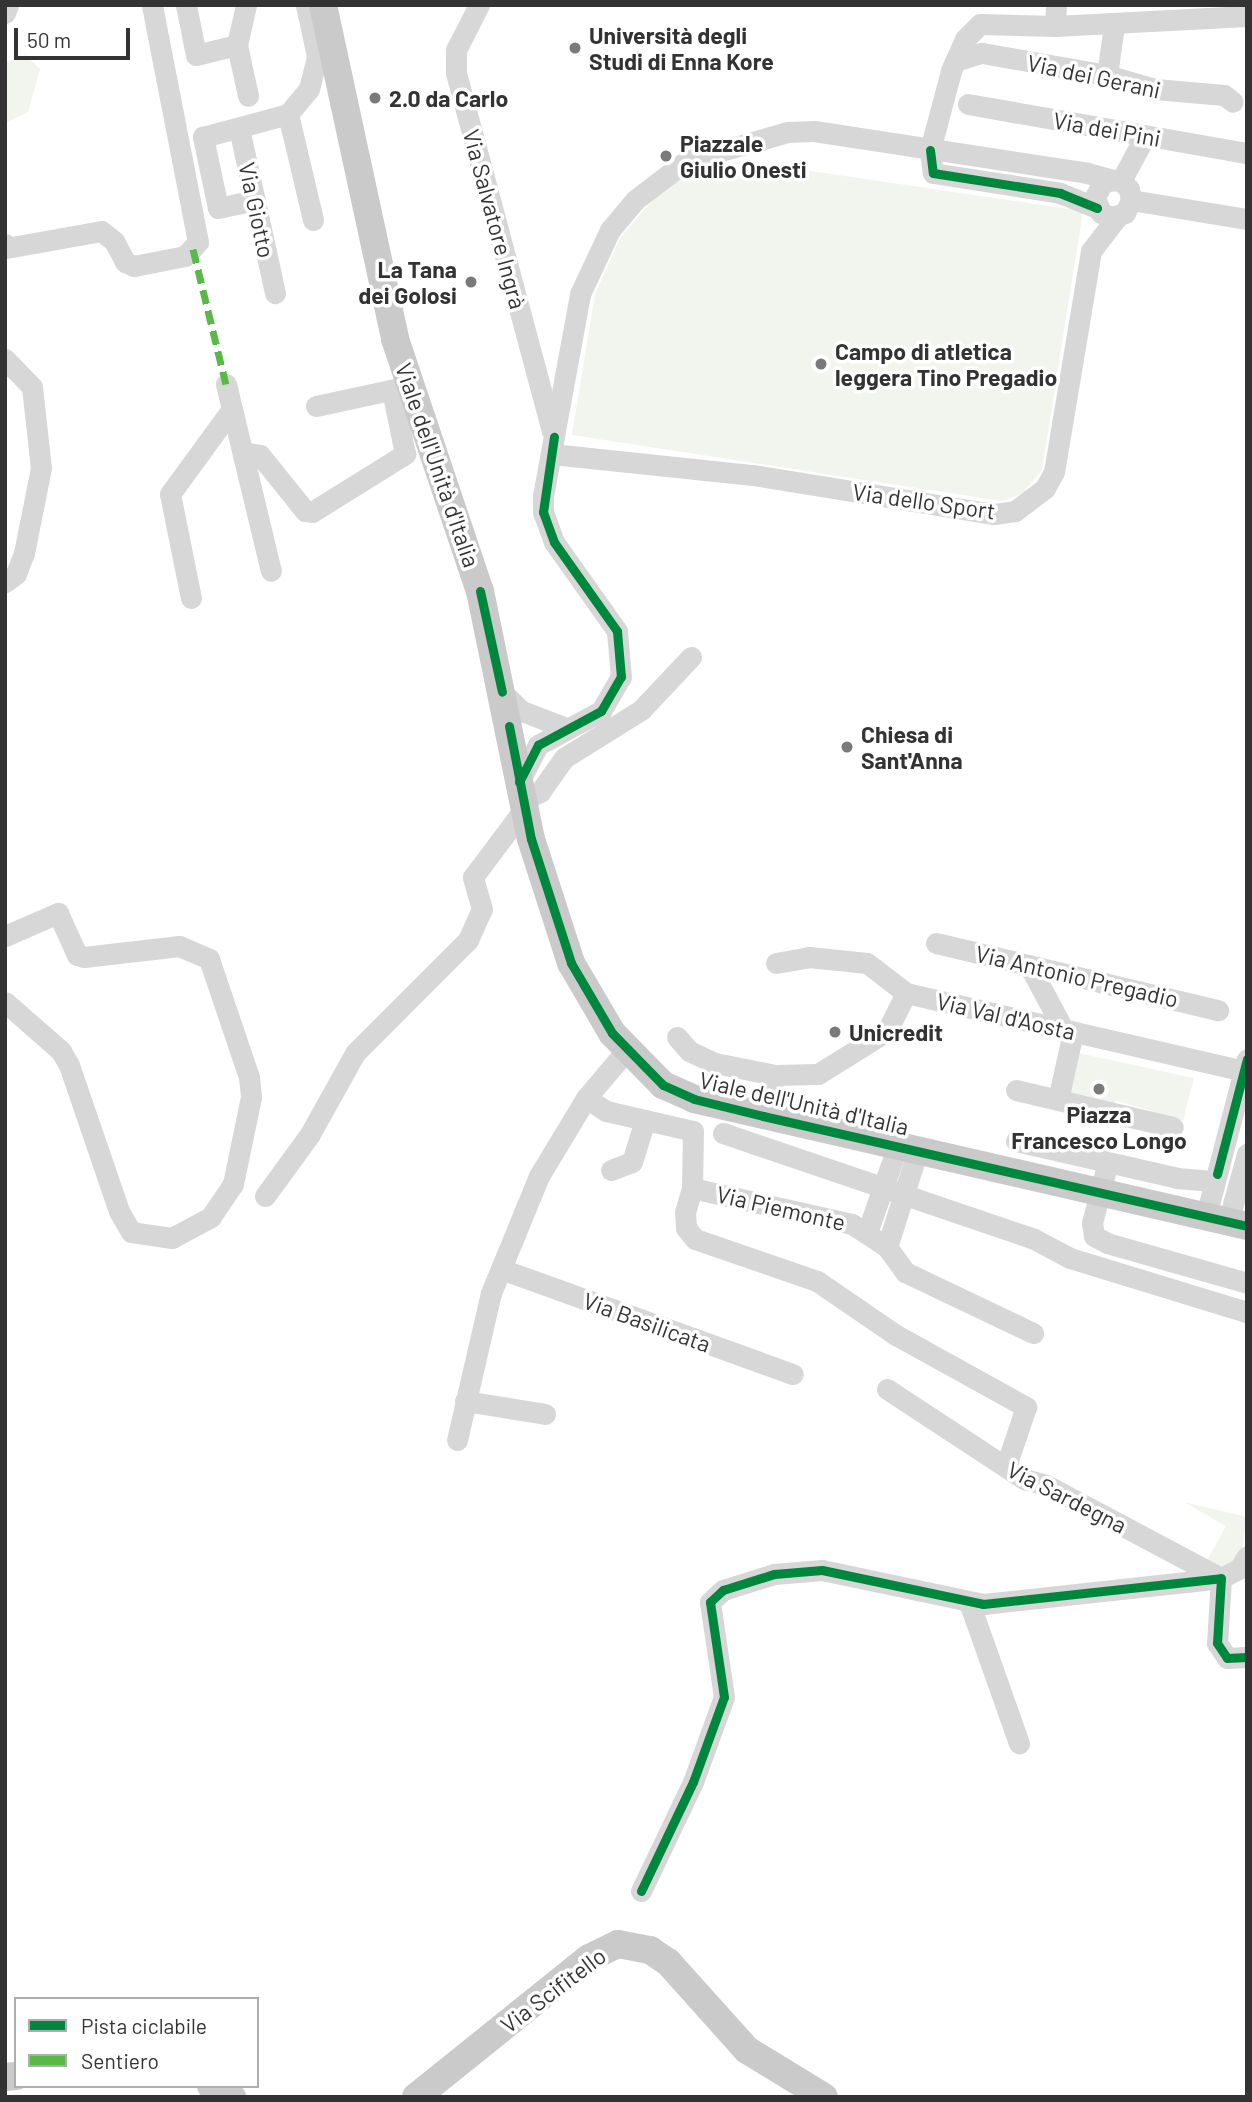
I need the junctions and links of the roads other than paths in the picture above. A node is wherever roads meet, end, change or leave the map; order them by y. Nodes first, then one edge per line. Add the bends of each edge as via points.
1 (8, 5) edge
2 (152, 5) edge
3 (186, 5) edge
4 (246, 5) edge
5 (306, 5) edge
6 (323, 5) edge
7 (479, 5) edge
8 (5, 13) edge
9 (1056, 15) edge
10 (1247, 16) edge
11 (1114, 26) junction
12 (237, 45) junction
13 (955, 61) junction
14 (1107, 75) junction
15 (248, 96) dead end
16 (1233, 102) dead end
17 (968, 104) dead end
18 (288, 114) junction
19 (239, 128) junction
20 (1145, 136) junction
21 (930, 150) junction
22 (1247, 153) edge
23 (1118, 181) junction
24 (255, 200) junction
25 (1097, 208) junction
26 (1125, 208) junction
27 (1247, 219) edge
28 (313, 220) dead end
29 (5, 244) edge
30 (275, 293) dead end
31 (5, 359) edge
32 (226, 384) dead end
33 (401, 388) junction
34 (316, 406) dead end
35 (232, 409) junction
36 (553, 445) junction
37 (243, 452) junction
38 (271, 570) dead end
39 (5, 582) edge
40 (191, 598) dead end
41 (691, 657) dead end
42 (523, 733) junction
43 (522, 797) junction
44 (5, 936) edge
45 (936, 943) dead end
46 (776, 963) dead end
47 (1029, 965) junction
48 (906, 993) junction
49 (5, 1002) edge
50 (1218, 1010) dead end
51 (1068, 1030) junction
52 (677, 1037) dead end
53 (626, 1051) junction
54 (1245, 1065) edge
55 (775, 1075) junction
56 (1016, 1090) dead end
57 (586, 1098) junction
58 (1058, 1100) junction
59 (763, 1116) junction
60 (645, 1120) junction
61 (1173, 1127) dead end
62 (723, 1133) dead end
63 (1016, 1141) dead end
64 (908, 1147) junction
65 (1247, 1154) edge
66 (1108, 1162) junction
67 (611, 1170) dead end
68 (1216, 1177) junction
69 (692, 1188) junction
70 (884, 1188) junction
71 (1100, 1191) junction
72 (905, 1194) junction
73 (265, 1195) dead end
74 (1233, 1207) edge
75 (868, 1230) junction
76 (887, 1247) junction
77 (501, 1269) junction
78 (1247, 1283) edge
79 (1247, 1312) edge
80 (1033, 1333) dead end
81 (793, 1374) dead end
82 (887, 1389) dead end
83 (465, 1401) junction
84 (545, 1414) dead end
85 (457, 1440) dead end
86 (1006, 1466) junction
87 (1247, 1556) edge
88 (1221, 1578) junction
89 (969, 1602) junction
90 (1247, 1657) edge
91 (1019, 1743) dead end
92 (641, 1891) dead end
93 (215, 2088) edge
94 (232, 2097) edge
95 (416, 2097) edge
96 (824, 2097) edge

1 - 8 street
2 - 29 street via 198,242 185,256 134,266 101,231 6,248
3 - 12 street via 195,55
4 - 12 street
5 - 18 street via 317,56 309,89
6 - 33 main road, Viale dell'Unità d'Italia via 395,339
7 - 36 street, Via Salvatore Ingrà via 456,50 456,73
9 - 11 street
9 - 13 street via 980,24 965,39
10 - 11 street
11 - 14 street
12 - 15 street
13 - 14 street, Via dei Gerani via 982,53
13 - 21 street
14 - 16 street, Via dei Gerani via 1155,89 1224,95
17 - 20 street, Via dei Pini
18 - 19 street
18 - 28 street
19 - 24 street, Via Giotto
19 - 24 street via 203,137 218,208
20 - 22 street, Via dei Pini
20 - 23 street
21 - 23 street
21 - 25 street via 933,173 1060,193
21 - 36 street via 814,131 788,132 686,160 657,178 610,230 592,262 580,294
23 - 25 street via 1099,186
23 - 26 street via 1129,189
24 - 30 street, Via Giotto
25 - 26 street via 1107,216
26 - 27 street
26 - 36 street, Via dello Sport via 1091,251 1054,472 1045,488 1015,510 994,514
31 - 39 street via 32,387 41,468 24,553 16,573
32 - 35 street
33 - 34 street
33 - 37 street via 405,454 312,512 305,511 260,454
33 - 42 main road, Viale dell'Unità d'Italia via 473,565 502,692
35 - 37 street
35 - 40 street via 170,494
36 - 42 street via 543,496 548,529 618,631 623,661 610,701 587,721
37 - 38 street
41 - 43 street via 641,710 564,758 554,766 547,786
42 - 43 main road, Viale dell'Unità d'Italia
43 - 53 main road, Viale dell'Unità d'Italia via 571,963 596,1011
43 - 73 street via 473,877 482,909 468,940 355,1053 310,1134
44 - 49 street via 58,913 77,955 179,946 209,959 250,1077 251,1097 241,1156 224,1202 200,1226 172,1238 131,1232 119,1211 65,1058
45 - 47 street, Via Antonio Pregadio
46 - 48 street, Via Val d'Aosta via 809,957 867,963
47 - 50 street, Via Antonio Pregadio
47 - 51 street
48 - 51 street, Via Val d'Aosta
48 - 55 street via 887,1031 818,1074
51 - 54 street, Via Val d'Aosta
51 - 58 street
52 - 55 street via 688,1051 715,1063
53 - 57 street
53 - 59 main road, Viale dell'Unità d'Italia via 675,1092
54 - 68 street
55 - 59 street
56 - 58 street
57 - 60 street via 606,1111
57 - 77 street via 539,1176
58 - 61 street
59 - 64 main road, Viale dell'Unità d'Italia
60 - 67 street via 632,1163
60 - 69 street via 693,1130
62 - 70 street, Via Piemonte
63 - 66 street
64 - 70 street
64 - 71 main road, Viale dell'Unità d'Italia
64 - 72 street
65 - 74 street
66 - 68 street via 1177,1178
66 - 71 street
68 - 74 street
68 - 74 street
69 - 75 street, Via Piemonte
69 - 86 street, Via Piemonte via 685,1212 686,1228 695,1239 817,1281 896,1335 1026,1407
70 - 72 street, Via Piemonte
70 - 75 street
71 - 74 main road, Viale dell'Unità d'Italia
71 - 78 street via 1091,1231 1100,1241
72 - 76 street
72 - 79 street via 1051,1245 1070,1258
75 - 76 street, Via Piemonte
76 - 80 street, Via Piemonte via 905,1272
77 - 81 street, Via Basilicata
77 - 83 street
82 - 86 street, Via Sardegna
83 - 84 street
83 - 85 street
86 - 88 street, Via Sardegna
87 - 88 street via 1239,1569
88 - 89 street via 1193,1585
88 - 90 street via 1217,1643 1227,1658
89 - 91 street
89 - 92 street via 813,1570 774,1574 713,1594 710,1602 724,1697 693,1782
93 - 94 main road
95 - 96 main road, Via Scifitello via 589,1958 618,1944 650,1950 668,1962 747,2050

